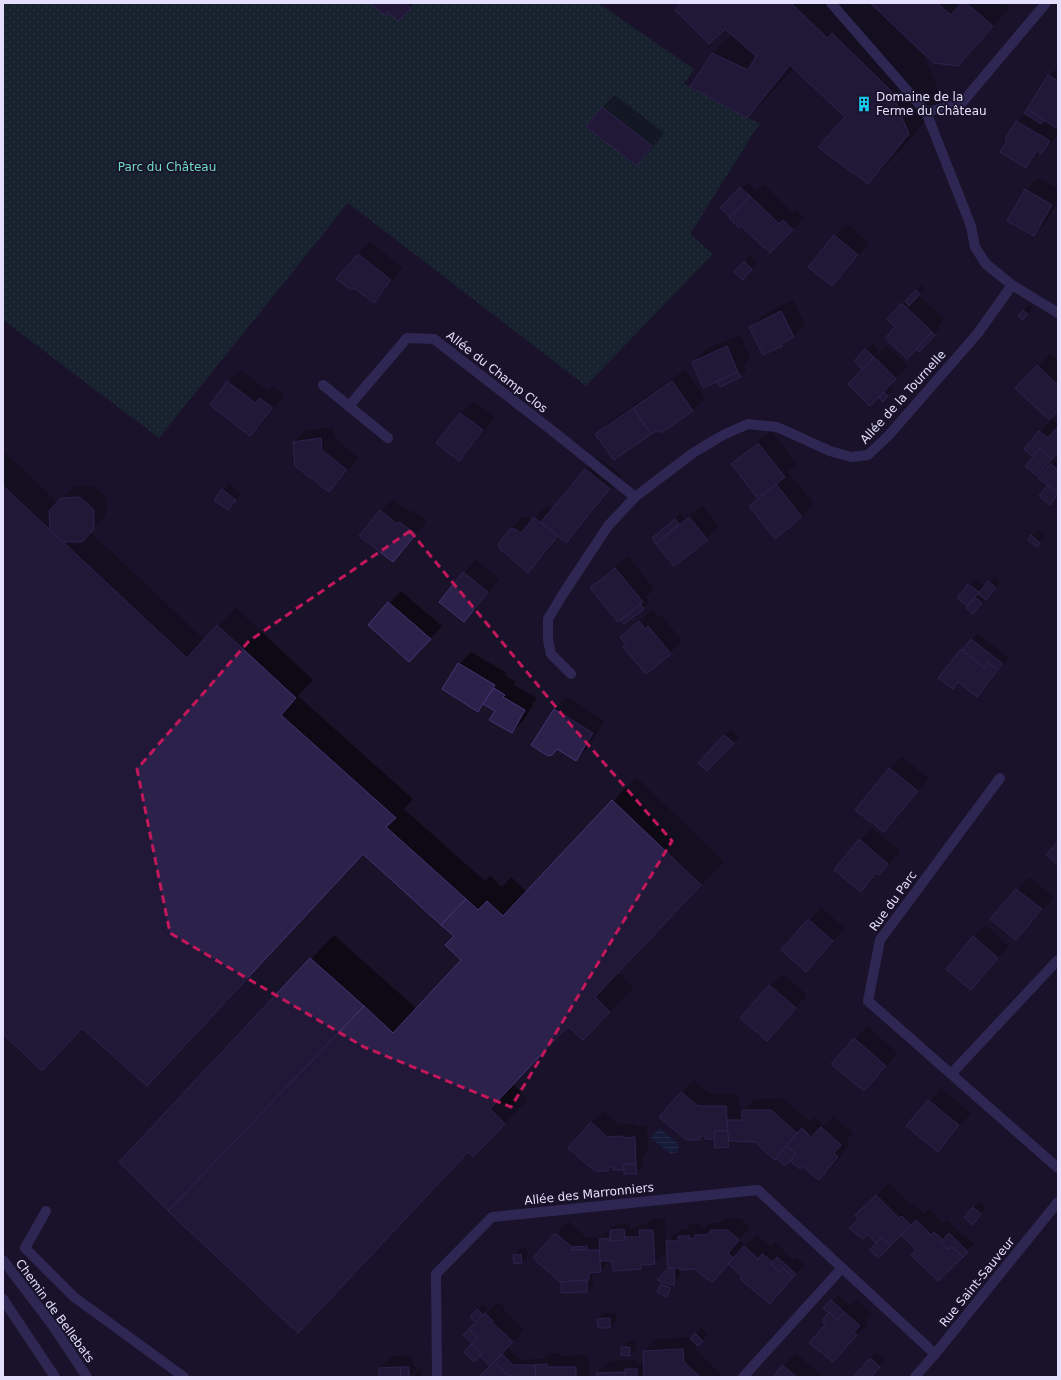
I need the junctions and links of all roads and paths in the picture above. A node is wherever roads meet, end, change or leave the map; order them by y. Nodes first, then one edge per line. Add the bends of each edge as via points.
1 (831, 3) edge
2 (1046, 3) edge
3 (926, 112) junction
4 (1012, 285) junction
5 (1058, 313) edge
6 (323, 384) dead end
7 (349, 406) junction
8 (388, 438) dead end
9 (635, 497) junction
10 (571, 674) dead end
11 (1000, 778) dead end
12 (1058, 960) edge
13 (951, 1074) junction
14 (1058, 1168) edge
15 (1058, 1202) edge
16 (46, 1211) dead end
17 (3, 1260) edge
18 (842, 1268) junction
19 (3, 1300) edge
20 (936, 1354) junction
21 (55, 1377) edge
22 (87, 1377) edge
23 (184, 1377) edge
24 (437, 1377) edge
25 (743, 1377) edge
26 (915, 1377) edge

1 - 3 street
2 - 3 street via 961,104
3 - 4 street via 971,226 975,247 986,264
4 - 5 street
4 - 9 street, Allée de la Tournelle via 978,334 889,435 868,455 852,457 830,451 777,428 748,424 693,453
6 - 7 street
7 - 8 street
7 - 9 street, Allée du Champ Clos via 407,338 434,339
9 - 10 street, Allée de la Tournelle via 608,526 548,619 551,654
11 - 13 street, Rue du Parc via 880,940 868,1000
12 - 13 street
13 - 14 street, Rue du Parc
15 - 20 street, Rue Saint-Sauveur
16 - 23 street via 25,1248 74,1298
17 - 22 street, Chemin de Bellebats via 53,1326
18 - 20 street, Allée des Marronniers
18 - 24 street, Allée des Marronniers via 758,1190 492,1217 436,1274
18 - 25 street
19 - 21 street
20 - 26 street, Rue Saint-Sauveur

